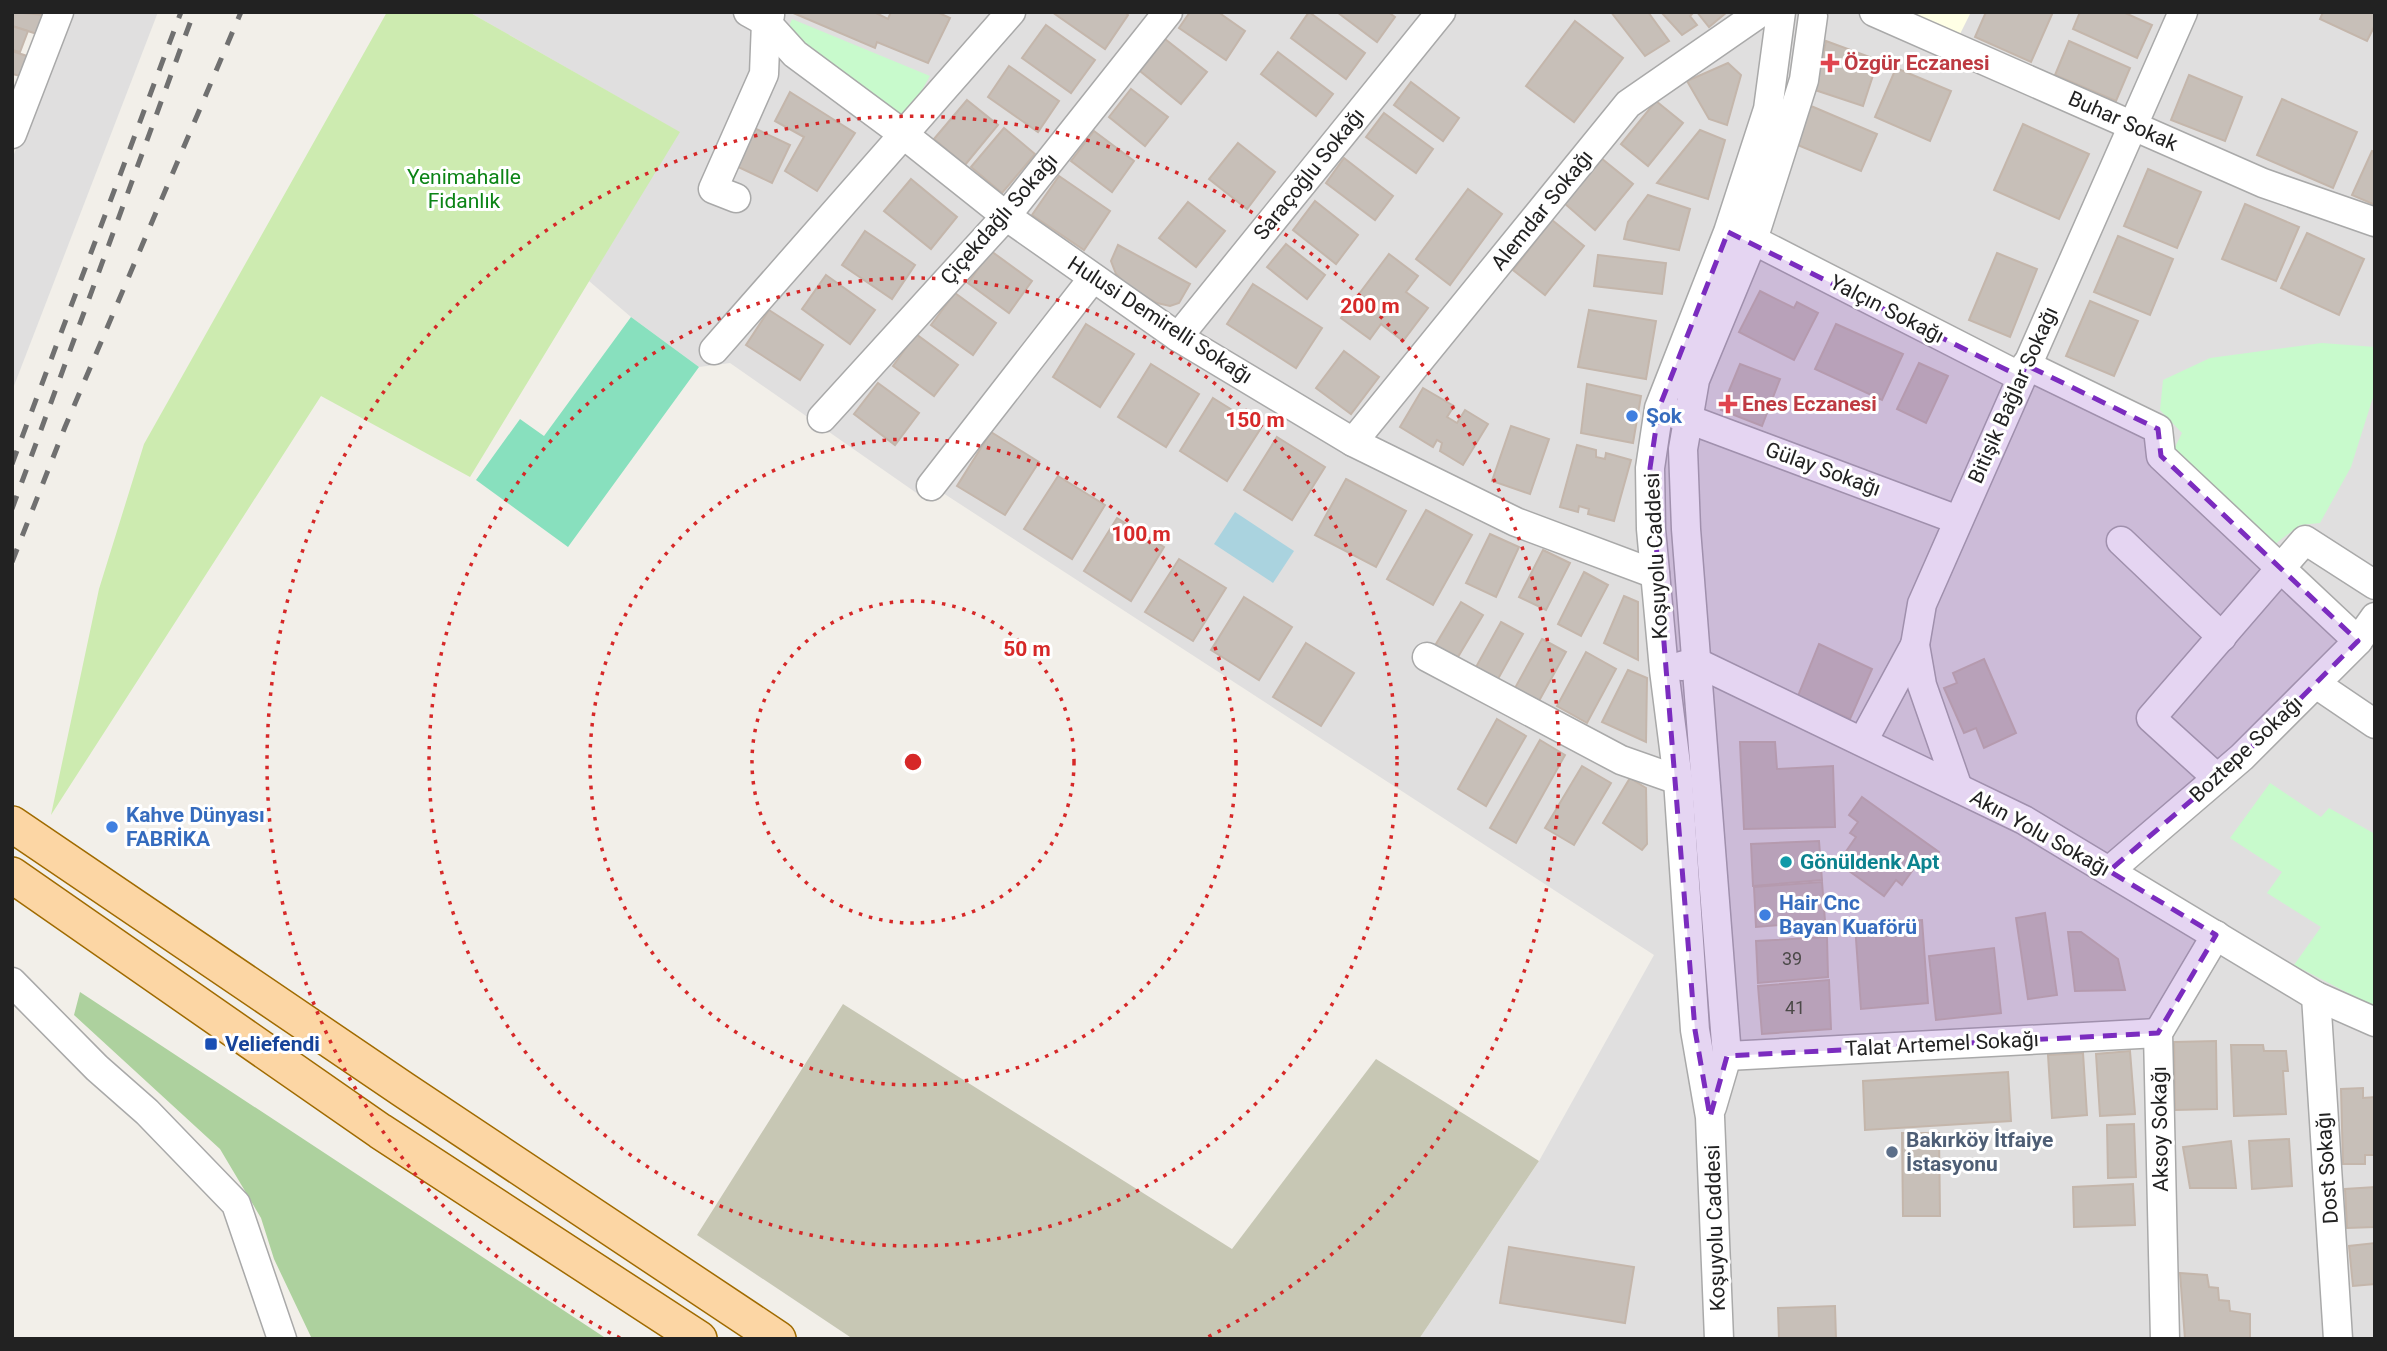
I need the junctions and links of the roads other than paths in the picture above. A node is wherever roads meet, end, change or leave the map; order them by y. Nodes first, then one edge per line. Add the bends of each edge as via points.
1 (58, 12) edge
2 (1011, 12) edge
3 (1168, 12) edge
4 (1441, 12) edge
5 (1761, 12) edge
6 (1783, 12) edge
7 (1874, 12) edge
8 (2183, 12) edge
9 (1816, 14) edge
10 (762, 16) edge
11 (14, 125) edge
12 (2132, 125) junction
13 (903, 134) junction
14 (736, 198) dead end
15 (1006, 216) junction
16 (2375, 222) edge
17 (1741, 236) junction
18 (1093, 278) junction
19 (1178, 337) junction
20 (714, 350) dead end
21 (2023, 371) junction
22 (1659, 408) junction
23 (821, 418) dead end
24 (1687, 419) junction
25 (1353, 442) junction
26 (931, 486) dead end
27 (1958, 520) junction
28 (2121, 541) dead end
29 (2281, 569) junction
30 (1655, 573) junction
31 (2375, 585) edge
32 (2375, 617) edge
33 (2222, 637) junction
34 (2358, 642) junction
35 (1915, 645) junction
36 (1427, 657) dead end
37 (1696, 662) junction
38 (1664, 670) junction
39 (2316, 684) junction
40 (2375, 723) edge
41 (1863, 741) junction
42 (2217, 778) junction
43 (1678, 780) junction
44 (1958, 788) junction
45 (12, 824) edge
46 (2109, 871) junction
47 (12, 875) edge
48 (2216, 935) junction
49 (12, 982) edge
50 (2316, 996) junction
51 (2375, 1022) edge
52 (2158, 1033) junction
53 (1727, 1056) junction
54 (1710, 1117) junction
55 (282, 1339) edge
56 (699, 1339) edge
57 (778, 1339) edge
58 (1719, 1339) edge
59 (2165, 1339) edge
60 (2338, 1339) edge

1 - 11 street
2 - 13 street
3 - 15 street, Çiçekdağlı Sokağı
4 - 19 street, Saraçoğlu Sokağı
5 - 25 street, Alemdar Sokağı via 1628,104
6 - 9 street via 1794,17
6 - 17 street, Koşuyolu Caddesi
7 - 12 street, Buhar Sokak
8 - 12 street, Bitişik Bağlar Sokağı
9 - 17 street, Koşuyolu Caddesi via 1804,80
10 - 13 street, Hulusi Demirelli Sokağı via 795,54
10 - 14 street via 764,74 713,189
12 - 16 street, Buhar Sokak via 2263,183
12 - 21 street, Bitişik Bağlar Sokağı
13 - 15 street, Hulusi Demirelli Sokağı
13 - 20 street
15 - 18 street, Hulusi Demirelli Sokağı
15 - 23 street, Çiçekdağlı Sokağı
17 - 21 street, Yalçın Sokağı
17 - 22 street, Koşuyolu Caddesi
17 - 24 street, Koşuyolu Caddesi
18 - 19 street, Hulusi Demirelli Sokağı
18 - 26 street
19 - 25 street, Hulusi Demirelli Sokağı
21 - 27 street, Bitişik Bağlar Sokağı
21 - 29 street, Yalçın Sokağı via 2158,429 2161,456
22 - 24 street, Gülay Sokağı
22 - 30 street, Koşuyolu Caddesi via 1650,468
24 - 27 street, Gülay Sokağı
24 - 37 street, Koşuyolu Caddesi via 1685,502
25 - 30 street, Hulusi Demirelli Sokağı via 1516,522
27 - 35 street, Bitişik Bağlar Sokağı via 1922,604
28 - 33 street
29 - 31 street via 2305,540
29 - 33 street
29 - 34 street
30 - 38 street, Koşuyolu Caddesi
32 - 34 street, Boztepe Sokağı
33 - 42 street via 2151,718
34 - 39 street, Boztepe Sokağı
35 - 41 street
35 - 44 street, Bitişik Bağlar Sokağı via 1923,685
36 - 43 street via 1621,760
37 - 38 street
37 - 41 street, Akın Yolu Sokağı
37 - 53 street, Koşuyolu Caddesi
38 - 43 street, Koşuyolu Caddesi
39 - 40 street
39 - 42 street, Boztepe Sokağı
41 - 44 street, Akın Yolu Sokağı
42 - 46 street, Boztepe Sokağı
43 - 54 street, Koşuyolu Caddesi via 1695,1030
44 - 46 street, Akın Yolu Sokağı via 2024,820
45 - 57 main road
46 - 48 street, Akın Yolu Sokağı
47 - 56 main road via 380,1131
48 - 50 street, Akın Yolu Sokağı
48 - 52 street
49 - 55 street via 236,1203
50 - 51 street, Akın Yolu Sokağı
50 - 60 street, Dost Sokağı
52 - 53 street, Talat Artemel Sokağı
52 - 59 street, Aksoy Sokağı
53 - 54 street, Koşuyolu Caddesi
54 - 58 street, Koşuyolu Caddesi

